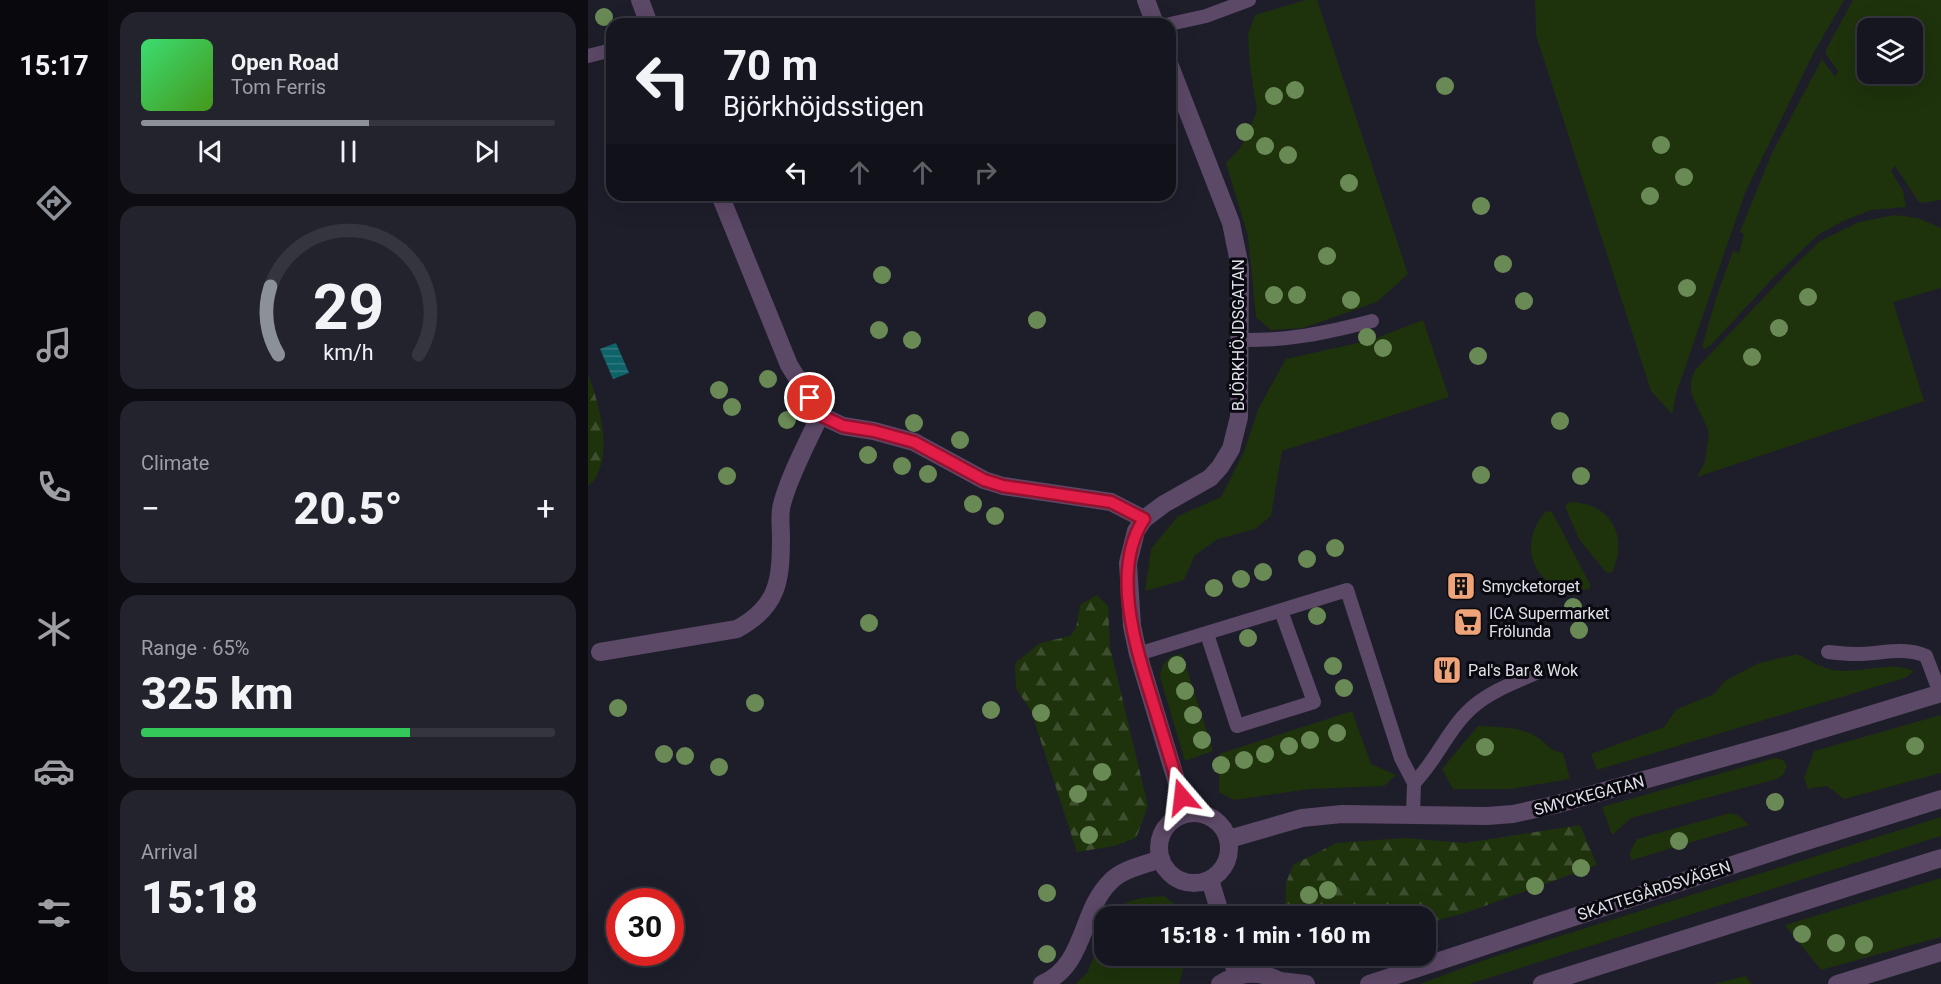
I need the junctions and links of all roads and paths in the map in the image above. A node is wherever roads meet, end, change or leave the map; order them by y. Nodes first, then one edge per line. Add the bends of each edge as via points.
1 (640, 0) edge
2 (1146, 0) edge
3 (1249, 0) edge
4 (647, 18) edge
5 (1153, 18) edge
6 (1176, 23) edge
7 (606, 52) edge
8 (588, 56) edge
9 (1176, 81) edge
10 (722, 201) edge
11 (1372, 321) dead end
12 (1240, 340) junction
13 (820, 415) junction
14 (1144, 519) junction
15 (1281, 611) junction
16 (1207, 633) junction
17 (600, 652) dead end
18 (1828, 652) dead end
19 (1138, 654) junction
20 (1538, 672) dead end
21 (1941, 693) edge
22 (1414, 783) junction
23 (1941, 799) edge
24 (1186, 813) junction
25 (1413, 815) junction
26 (1229, 839) junction
27 (1941, 858) edge
28 (1161, 859) junction
29 (1210, 880) junction
30 (1218, 906) edge
31 (1941, 952) edge
32 (1234, 966) edge
33 (1237, 976) junction
34 (1282, 983) edge
35 (1042, 984) edge
36 (1220, 984) edge
37 (1306, 984) edge
38 (1369, 984) edge
39 (1542, 984) edge
40 (1836, 984) edge

1 - 4 street
2 - 5 street
3 - 6 lane
7 - 8 lane
9 - 12 street, BJÖRKHÖJDSGATAN via 1231,223 1240,267
10 - 13 street via 789,365
11 - 12 lane via 1298,338
12 - 14 street, BJÖRKHÖJDSGATAN via 1239,417 1231,449 1210,478
13 - 14 street via 843,426 914,442 984,480 1111,502
13 - 17 street via 781,507 781,561 777,587 766,608 736,629
14 - 19 street via 1136,531 1128,563
15 - 16 lane
15 - 16 lane via 1314,702 1237,726
15 - 22 lane via 1347,590 1401,758
16 - 19 lane
18 - 21 lane via 1916,652 1926,656
19 - 24 street
20 - 22 lane via 1474,706
21 - 25 street, SMYCKEGATAN via 1554,805 1487,816
22 - 25 lane
23 - 38 street, SKATTEGÅRDSVÄGEN
24 - 26 street via 1213,817
24 - 28 street via 1163,830
25 - 26 street, SMYCKEGATAN via 1302,818
26 - 29 street via 1227,862
27 - 39 street
28 - 29 street via 1168,872 1181,881
28 - 35 street via 1121,873 1109,882 1073,957 1062,972
29 - 30 street
31 - 40 street
32 - 33 street
33 - 34 street via 1259,974
33 - 36 street
34 - 37 street

